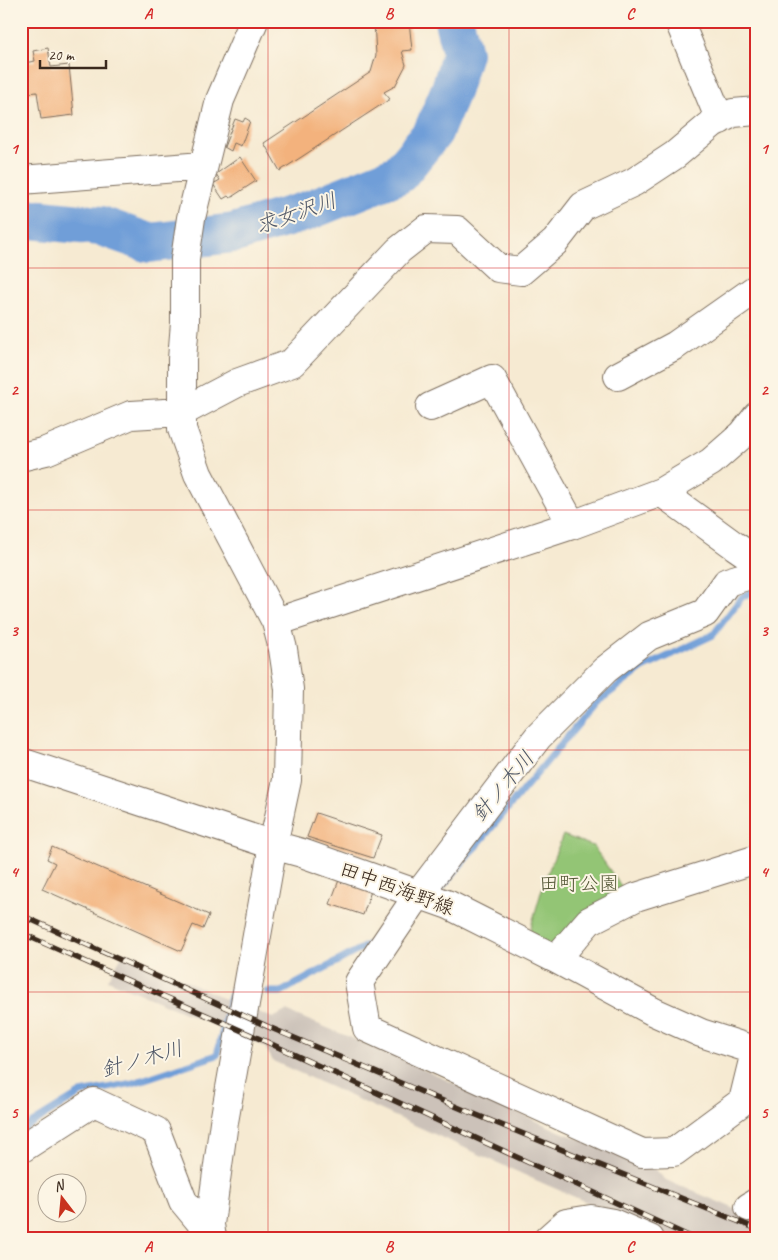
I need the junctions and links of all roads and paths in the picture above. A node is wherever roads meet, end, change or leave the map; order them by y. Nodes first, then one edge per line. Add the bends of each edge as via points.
1 (254, 21) edge
2 (679, 21) edge
3 (757, 111) edge
4 (720, 120) junction
5 (203, 166) junction
6 (21, 180) edge
7 (757, 288) edge
8 (618, 376) dead end
9 (430, 406) dead end
10 (182, 412) junction
11 (757, 416) edge
12 (21, 457) edge
13 (661, 492) junction
14 (572, 525) junction
15 (757, 561) edge
16 (757, 573) edge
17 (276, 622) junction
18 (21, 762) edge
19 (273, 845) junction
20 (757, 859) edge
21 (418, 895) junction
22 (556, 959) junction
23 (756, 1052) edge
24 (21, 1149) edge
25 (212, 1237) edge
26 (548, 1239) edge
27 (650, 1239) edge

1 - 5 street via 220,100
2 - 4 street
3 - 4 street via 733,113
4 - 10 street via 676,155 634,182 583,206 556,242 521,271 498,268 457,230 426,229 399,250 292,363 237,383
5 - 6 street
5 - 10 street via 185,259
7 - 8 street via 676,344
9 - 14 street via 492,379
10 - 12 street via 132,415 46,451
10 - 17 street via 182,428 198,474
11 - 13 street via 743,434 711,462
13 - 14 street
13 - 15 street
14 - 17 street
16 - 21 street via 727,582 706,613 649,636 605,670 538,737
17 - 19 street via 289,689 289,715 287,780
18 - 19 street, 田中西海野線
19 - 21 street, 田中西海野線
19 - 25 street via 224,1122 210,1224
20 - 22 street via 636,897 589,921
21 - 22 street, 田中西海野線 via 449,905
21 - 23 street via 359,982 367,1028 642,1153 674,1152 743,1100
22 - 23 street, 田中西海野線 via 654,1012
24 - 25 street via 94,1102 156,1131 183,1201
26 - 27 street via 566,1223 592,1219 613,1223

